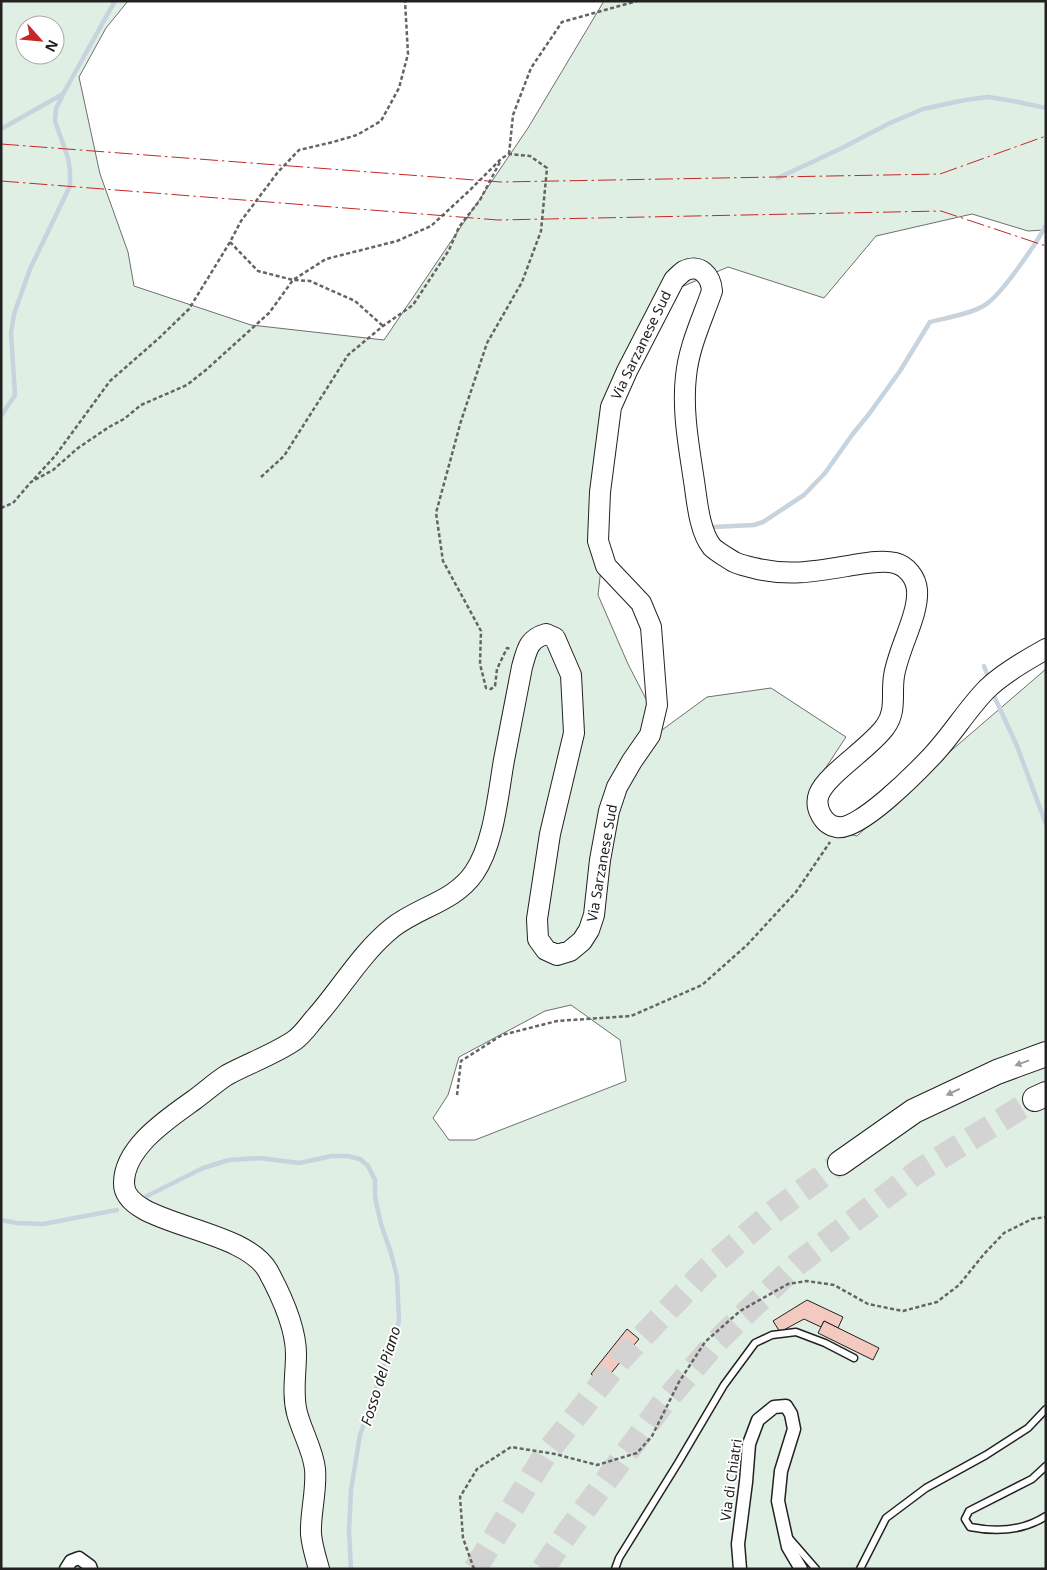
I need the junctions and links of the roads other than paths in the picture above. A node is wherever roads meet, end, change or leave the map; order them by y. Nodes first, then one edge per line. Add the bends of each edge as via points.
1 (1046, 649) edge
2 (1046, 1054) edge
3 (840, 1163) tunnel mouth
4 (854, 1358) dead end
5 (1046, 1408) edge
6 (1046, 1466) edge
7 (1046, 1516) edge
8 (785, 1534) junction
9 (66, 1569) edge
10 (91, 1569) edge
11 (320, 1569) edge
12 (615, 1569) edge
13 (740, 1569) edge
14 (801, 1569) edge
15 (816, 1569) edge
16 (860, 1569) edge

1 - 11 main road, Via Sarzanese Sud via 986,689 932,756 866,817 840,828 824,820 819,811 819,794 886,725 894,706 893,680 914,612 917,587 912,574 894,562 780,573 735,563 712,547 701,524 685,404 685,378 691,346 712,291 712,283 701,270 693,269 684,271 674,280 611,407 600,492 598,541 606,566 641,603 651,627 657,706 650,735 617,787 609,811 594,916 589,930 570,951 558,954 546,950 538,938 537,919 550,834 574,733 571,675 555,638 546,634 536,637 528,646 484,856 462,889 400,921 381,937 297,1039 224,1077 166,1120 132,1156 123,1181 131,1200 144,1210 233,1242 254,1254 268,1271 292,1324 296,1351 296,1411 315,1468 311,1534
2 -> 3 highway via 997,1072 914,1111
4 - 12 lane via 796,1332 772,1335 755,1343 724,1385 618,1558
5 - 16 lane via 1028,1428 926,1488 886,1518
6 - 7 lane via 1032,1480 969,1511 965,1519 970,1527 1012,1530
8 - 13 street, Via di Chiatri via 778,1501 781,1471 794,1429 786,1406 774,1407 758,1420 749,1444 738,1544
8 - 14 street, Via di Chiatri via 788,1547
8 - 15 lane
9 - 10 street via 79,1558

